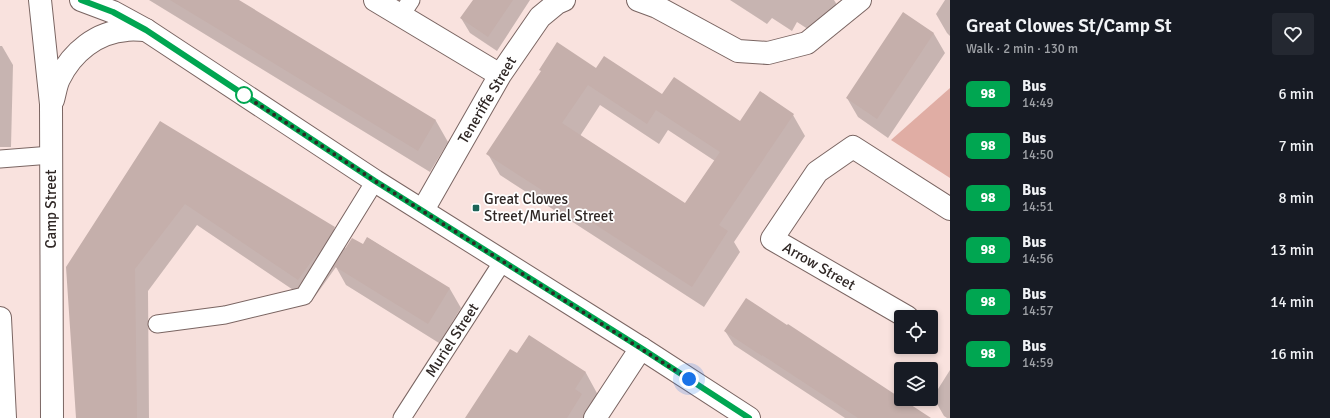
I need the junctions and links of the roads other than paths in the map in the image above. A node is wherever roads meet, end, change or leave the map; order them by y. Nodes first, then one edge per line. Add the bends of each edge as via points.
1 (40, 0) edge
2 (81, 0) edge
3 (375, 0) edge
4 (564, 0) edge
5 (638, 0) edge
6 (860, 0) edge
7 (406, 8) edge
8 (146, 30) junction
9 (500, 75) junction
10 (51, 104) junction
11 (51, 155) junction
12 (0, 159) edge
13 (375, 181) junction
14 (950, 209) edge
15 (423, 210) junction
16 (503, 261) junction
17 (895, 310) edge
18 (0, 318) edge
19 (157, 324) dead end
20 (641, 348) junction
21 (5, 418) edge
22 (52, 418) edge
23 (402, 418) edge
24 (595, 418) edge
25 (749, 418) edge

1 - 10 main road, Camp Street
2 - 8 main road via 113,12
3 - 7 main road
4 - 9 main road, Teneriffe Street via 540,17
5 - 6 main road via 657,7 738,51 768,53 808,43
7 - 9 main road
8 - 10 main road via 114,32 97,38 83,47 59,79
8 - 13 main road
9 - 15 main road, Teneriffe Street
10 - 11 main road, Camp Street
11 - 12 lane
11 - 22 main road, Camp Street
13 - 15 main road
13 - 19 lane via 304,296 225,315
14 - 17 main road, Arrow Street via 853,147 817,172 772,239
15 - 16 main road
16 - 20 main road
16 - 23 lane, Muriel Street
18 - 21 main road
20 - 24 main road
20 - 25 main road

